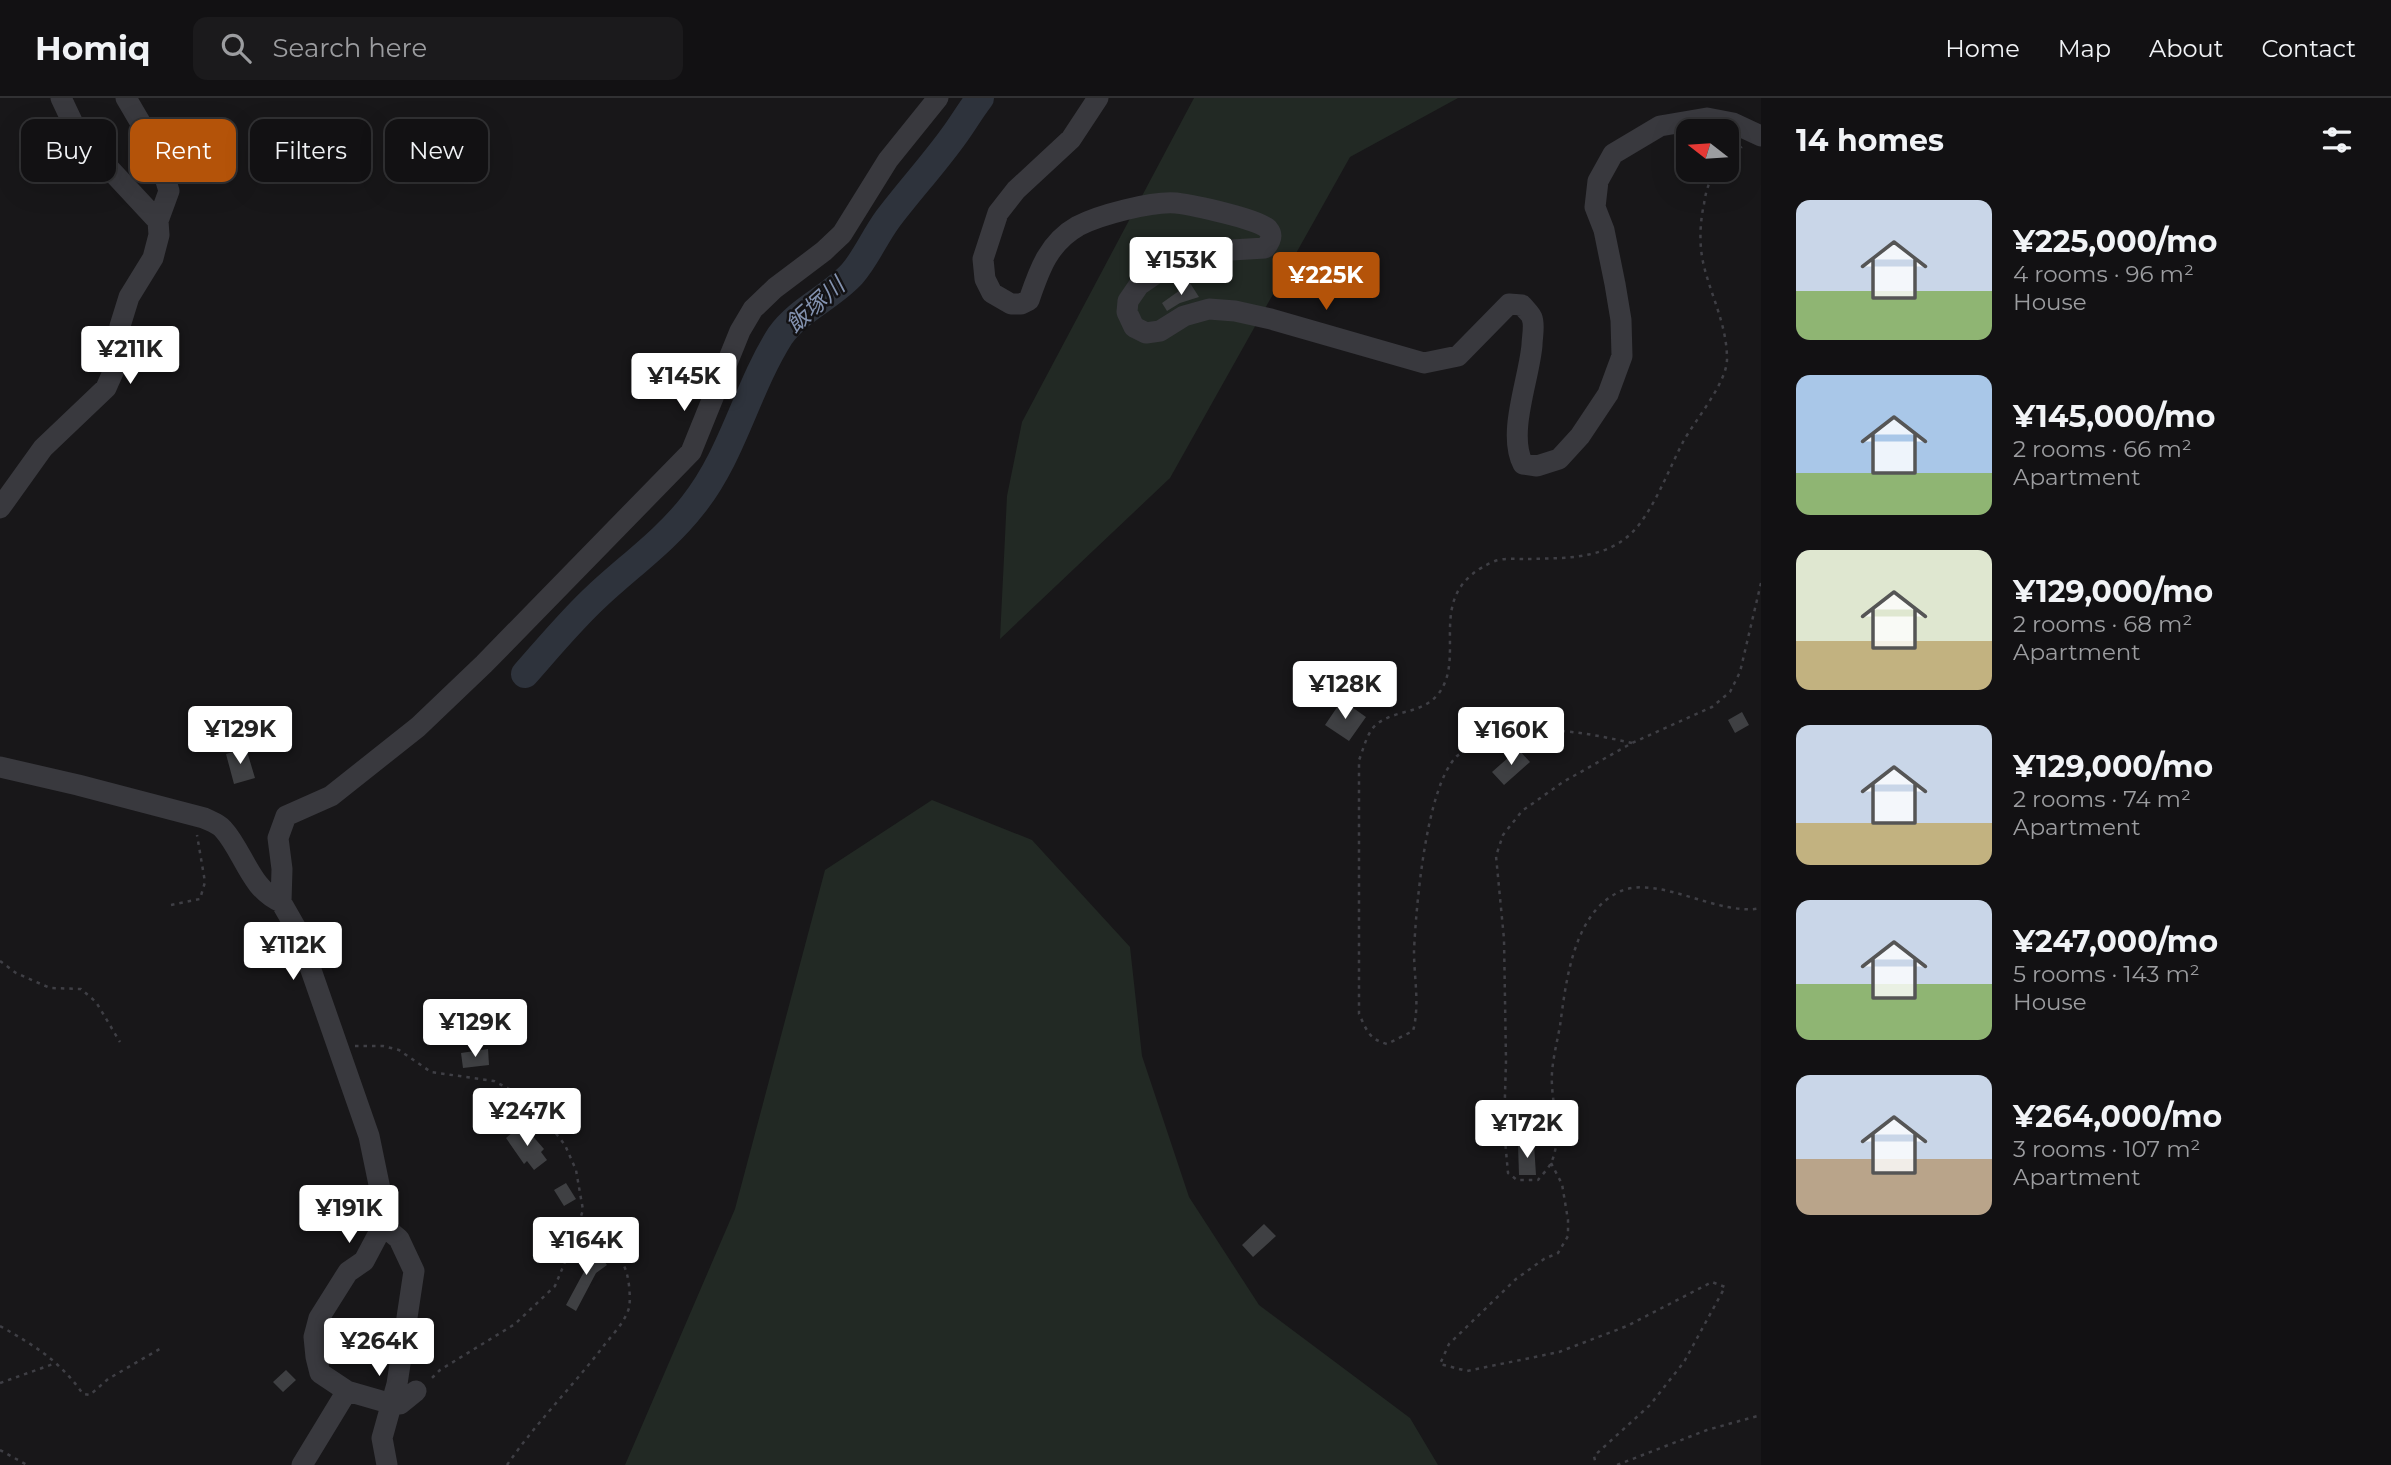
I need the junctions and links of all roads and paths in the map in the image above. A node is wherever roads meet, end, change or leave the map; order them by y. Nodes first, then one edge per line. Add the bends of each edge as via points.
1 (61, 98) edge
2 (126, 98) edge
3 (938, 98) edge
4 (1098, 98) edge
5 (1761, 136) edge
6 (1708, 182) edge
7 (158, 221) junction
8 (0, 509) edge
9 (1761, 583) edge
10 (1632, 743) junction
11 (0, 767) edge
12 (191, 815) junction
13 (281, 902) junction
14 (171, 905) dead end
15 (1761, 908) edge
16 (0, 961) edge
17 (120, 1042) dead end
18 (338, 1047) junction
19 (1551, 1163) junction
20 (381, 1224) junction
21 (578, 1227) junction
22 (0, 1326) edge
23 (163, 1348) dead end
24 (57, 1363) junction
25 (0, 1384) edge
26 (347, 1391) junction
27 (416, 1391) joint
28 (392, 1404) junction
29 (1761, 1415) edge
30 (0, 1450) edge
31 (27, 1465) edge
32 (302, 1465) edge
33 (387, 1465) edge
34 (507, 1465) edge
35 (1596, 1465) edge
36 (1617, 1465) edge

1 - 7 street via 79,136
2 - 7 street via 166,176 169,191
3 - 13 street via 888,160 842,234 753,309 691,452 418,727 331,796 286,816 278,838
4 - 5 street via 1071,139 998,213 983,259 992,293 1011,304 1021,304 1029,300 1041,264 1077,227 1119,211 1174,203 1238,216 1267,228 1271,241 1265,247 1198,251 1139,285 1127,312 1134,327 1146,333 1209,309 1235,311 1424,363 1458,356 1509,304 1522,305 1532,317 1533,332 1517,452 1523,464 1537,466 1559,459 1580,436 1608,394 1622,356 1615,284 1595,207 1598,181 1613,154 1660,126 1707,118 1733,122
6 - 10 path via 1700,219 1702,260 1724,329 1727,362 1716,391 1640,523 1622,542 1591,556 1497,560 1476,572 1461,587 1450,611 1446,678 1439,693 1422,709 1378,723 1368,735 1359,760 1359,1014 1375,1040 1387,1044 1413,1031 1414,952 1425,844 1436,791 1457,756 1491,737 1533,730 1588,733
7 - 8 street via 153,258 130,298 120,326 118,361 106,388 43,448
9 - 10 path via 1740,672 1730,692 1712,707
10 - 19 path via 1522,811 1503,835 1496,856 1504,939 1507,1173 1517,1180 1538,1180
11 - 12 street
12 - 13 street via 222,827 254,879 269,897
12 - 14 path via 205,882 200,899
13 - 18 street via 297,930
15 - 19 path via 1749,911 1645,888 1621,891 1582,929 1564,985 1552,1073 1556,1136
16 - 17 path via 50,988 80,989 96,1002
18 - 20 street via 369,1136
18 - 21 path via 383,1046 399,1050 431,1072 494,1081 515,1091 536,1108 565,1145 576,1170 583,1210
19 - 35 path via 1562,1184 1568,1236 1558,1253 1516,1279 1449,1344 1440,1364 1467,1371 1559,1352 1627,1326 1712,1282 1725,1287 1684,1362 1650,1405 1594,1456
20 - 26 street via 364,1261 348,1272 319,1318 314,1337 320,1373
20 - 28 street via 399,1239 414,1271
21 - 27 path via 555,1286 515,1324 440,1370
21 - 34 path via 624,1266 629,1307 620,1326
22 - 24 path
23 - 24 path via 108,1379 90,1395 83,1394
24 - 25 path
26 - 28 street
26 - 32 street
27 - 28 street via 400,1404
28 - 33 street via 382,1437
29 - 36 path via 1707,1430
30 - 31 path

